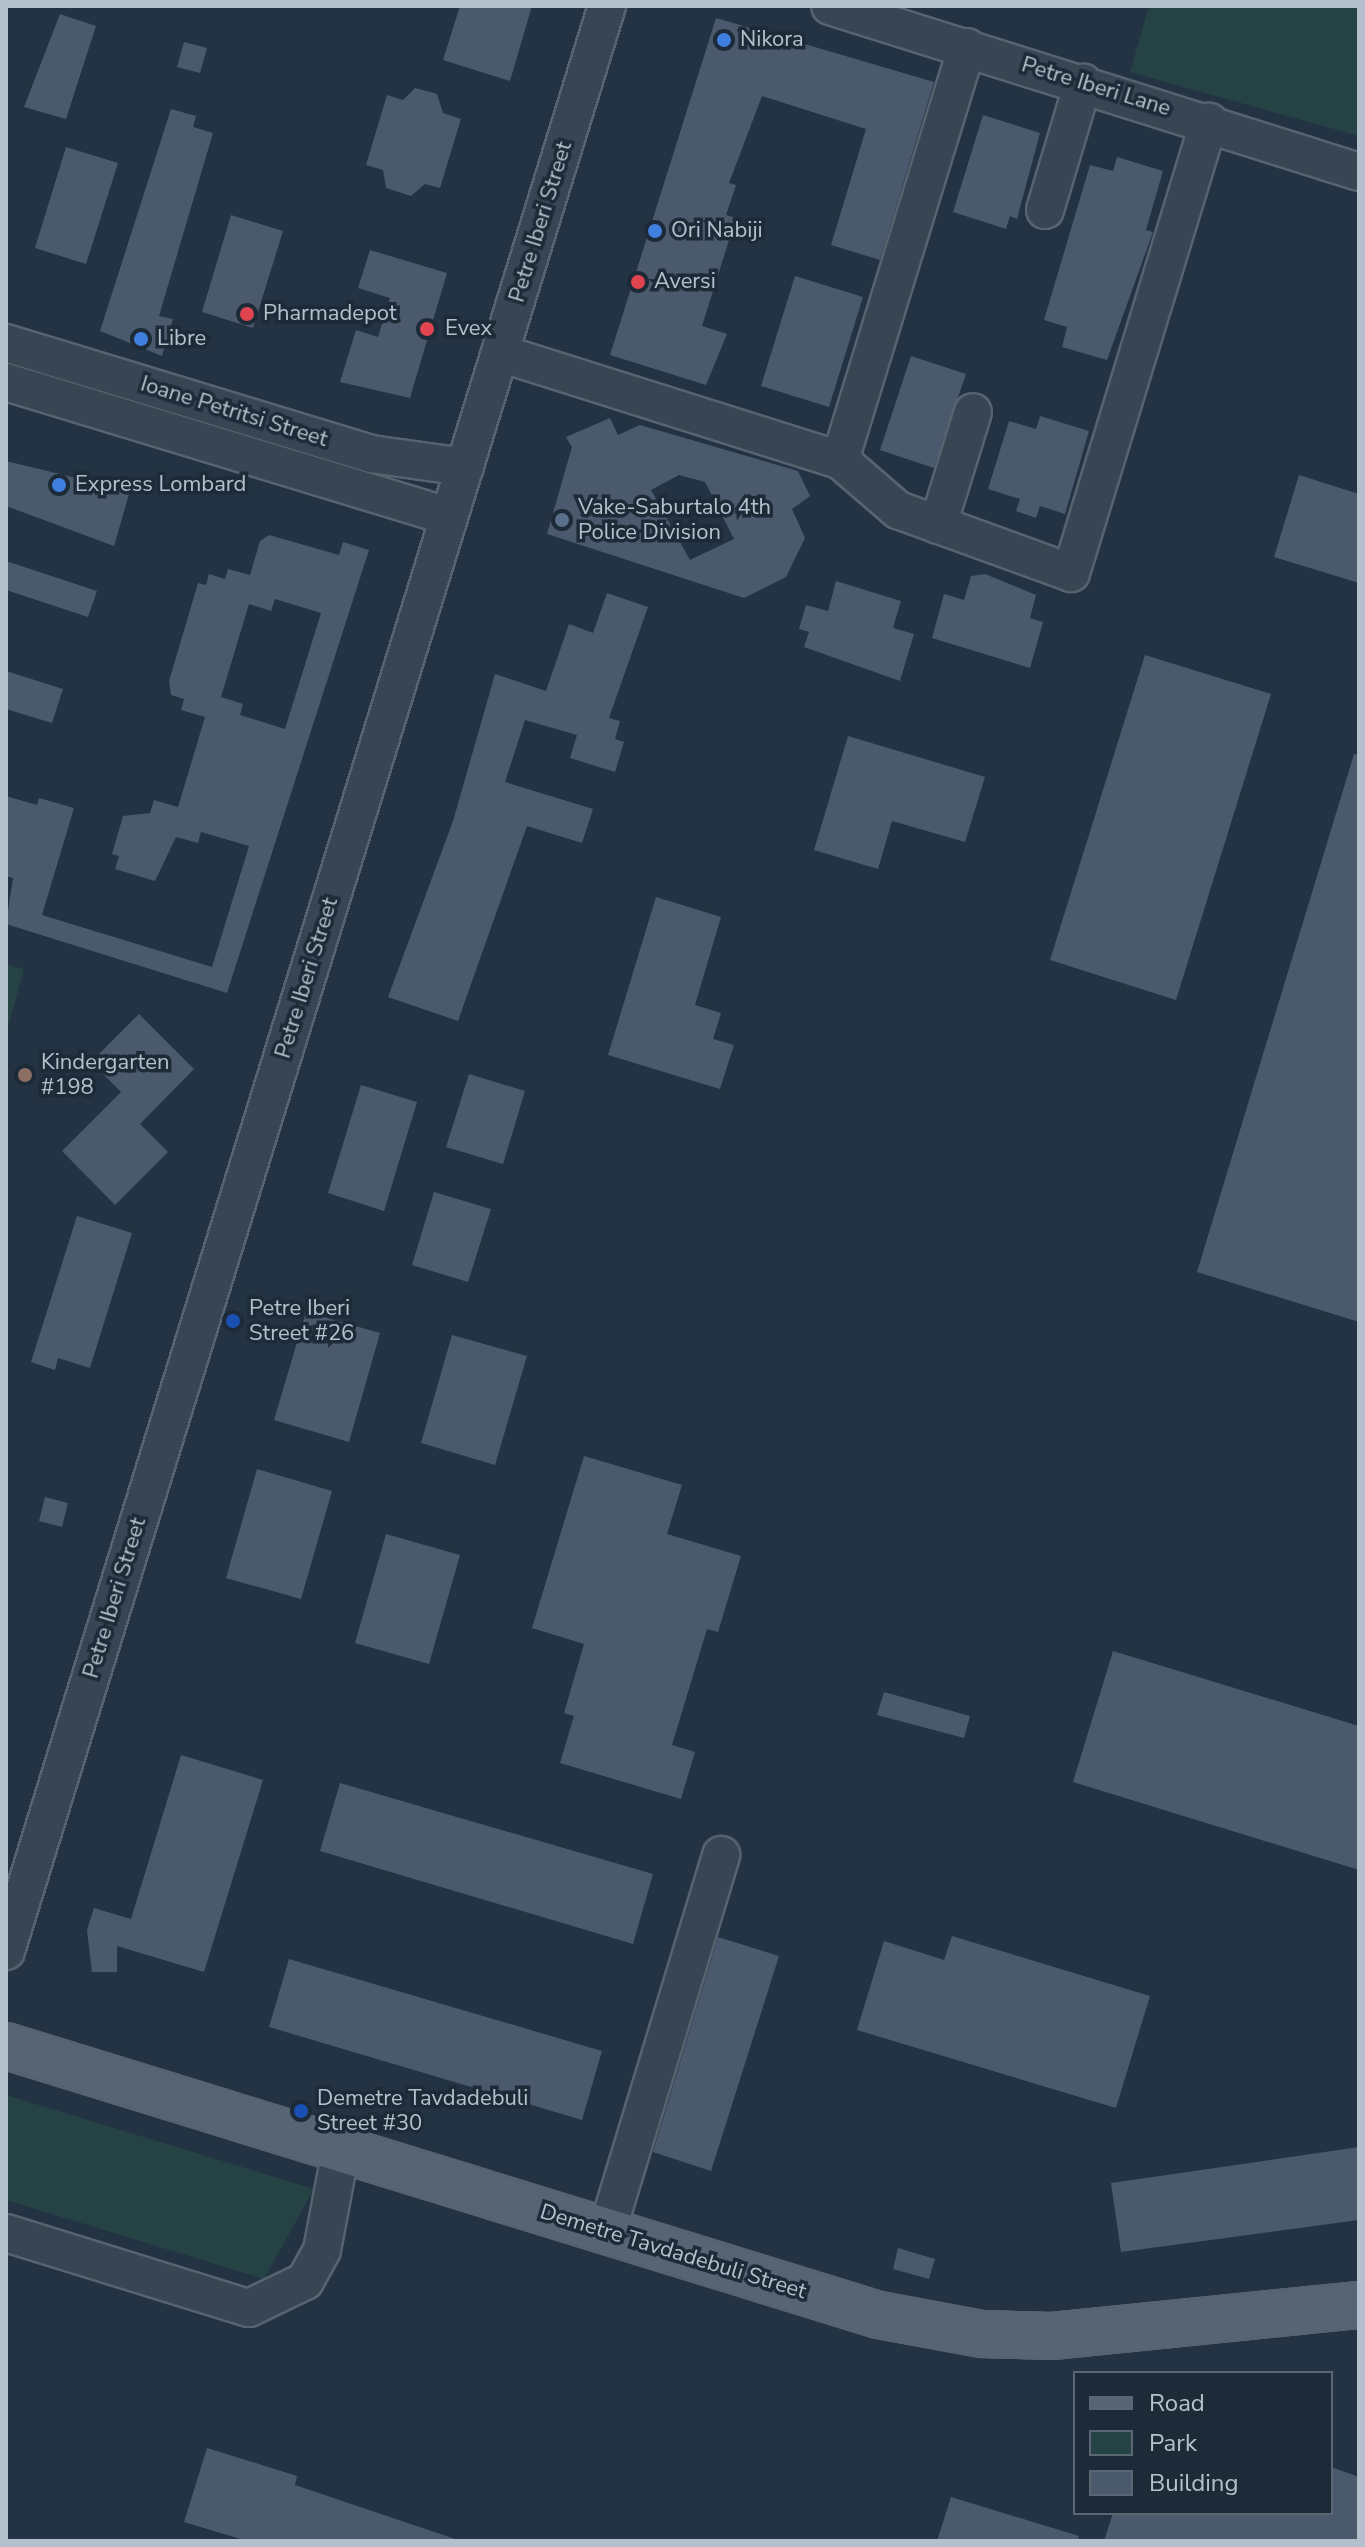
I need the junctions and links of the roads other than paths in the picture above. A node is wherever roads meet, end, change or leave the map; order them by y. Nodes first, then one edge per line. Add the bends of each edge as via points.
1 (607, 6) edge
2 (830, 6) edge
3 (967, 47) junction
4 (1083, 83) junction
5 (1209, 122) junction
6 (1359, 172) edge
7 (1045, 210) dead end
8 (6, 343) edge
9 (500, 353) junction
10 (6, 382) edge
11 (973, 412) dead end
12 (840, 460) junction
13 (465, 467) junction
14 (449, 517) junction
15 (938, 525) junction
16 (721, 1855) dead end
17 (6, 1951) edge
18 (6, 2046) edge
19 (341, 2149) junction
20 (607, 2231) junction
21 (6, 2233) edge
22 (1359, 2305) edge

1 - 9 street, Petre Iberi Street
2 - 3 street, Petre Iberi Lane
3 - 4 street, Petre Iberi Lane
3 - 12 street
4 - 5 street, Petre Iberi Lane
4 - 7 street
5 - 6 street, Petre Iberi Lane
5 - 15 street via 1071,573
8 - 13 street, Ioane Petritsi Street via 371,454
9 - 12 street
9 - 13 street, Petre Iberi Street
10 - 14 street, Ioane Petritsi Street
11 - 15 street
12 - 15 street via 898,510
13 - 14 street, Petre Iberi Street
14 - 17 street, Petre Iberi Street
16 - 20 street
18 - 19 main road, Demetre Tavdadebuli Street
19 - 20 main road, Demetre Tavdadebuli Street
19 - 21 street via 322,2250 305,2281 249,2308
20 - 22 main road, Demetre Tavdadebuli Street via 860,2310 982,2334 1122,2331

